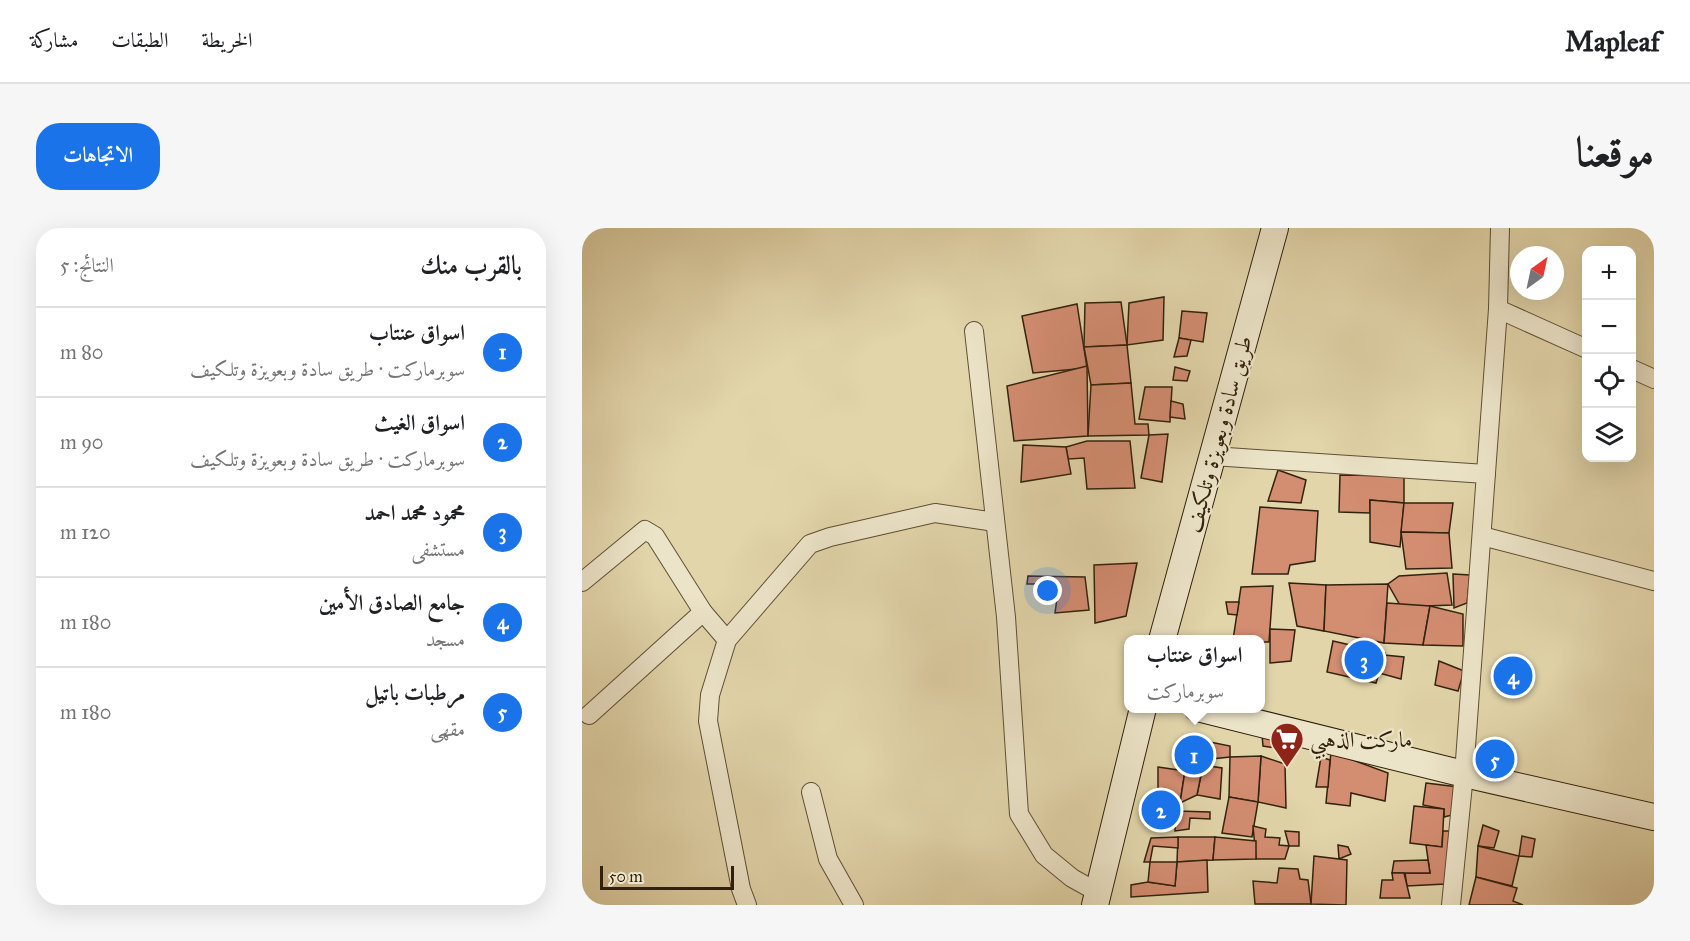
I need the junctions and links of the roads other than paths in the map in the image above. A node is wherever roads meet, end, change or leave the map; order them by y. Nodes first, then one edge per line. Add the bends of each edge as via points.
1 (1275, 228) edge
2 (1500, 228) edge
3 (1498, 309) junction
4 (974, 331) dead end
5 (1582, 347) edge
6 (1636, 371) edge
7 (1654, 379) edge
8 (1212, 456) junction
9 (1486, 474) junction
10 (995, 522) junction
11 (1482, 536) junction
12 (582, 582) edge
13 (1654, 582) edge
14 (703, 612) junction
15 (1163, 635) edge
16 (727, 640) junction
17 (1142, 713) edge
18 (1217, 713) edge
19 (589, 716) dead end
20 (1464, 774) junction
21 (811, 792) dead end
22 (1654, 817) edge
23 (1097, 899) edge
24 (747, 905) edge
25 (854, 905) edge
26 (1451, 905) edge

1 - 8 main road, طريق سادة وبعويزة وتلكيف
2 - 3 street
3 - 5 street
3 - 9 street
4 - 10 street
6 - 7 street
8 - 9 street
8 - 15 main road, طريق سادة وبعويزة وتلكيف
9 - 11 street
10 - 16 street via 935,513 810,544
10 - 23 street via 1006,617 1019,814 1044,855
11 - 13 street
11 - 20 street
12 - 14 street via 645,530 655,536
14 - 16 street
14 - 19 street
16 - 24 street via 710,695 708,721
17 - 23 main road
18 - 20 main road
20 - 22 main road
20 - 26 street
21 - 25 street via 828,860

